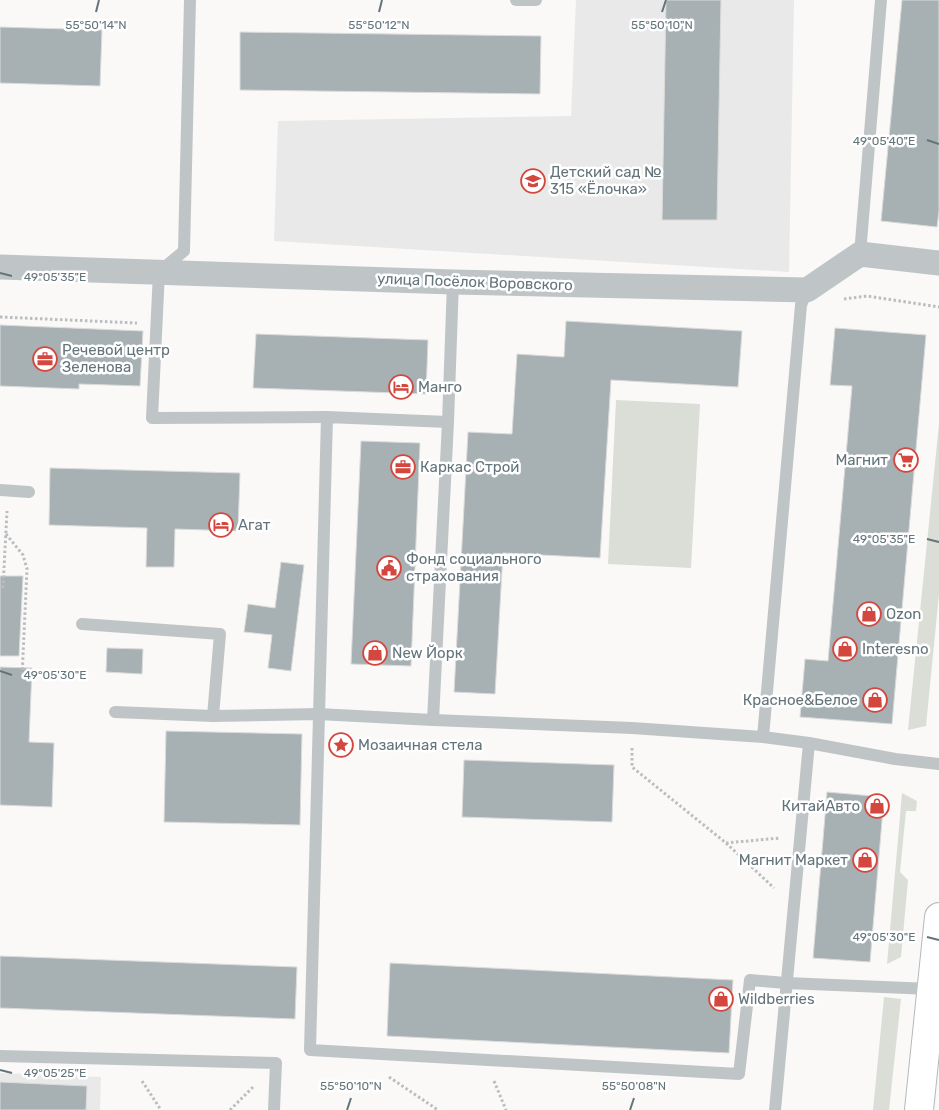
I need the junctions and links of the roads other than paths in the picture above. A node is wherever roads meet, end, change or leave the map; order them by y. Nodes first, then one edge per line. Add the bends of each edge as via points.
1 (190, 0) edge
2 (516, 0) edge
3 (536, 0) edge
4 (881, 0) edge
5 (860, 254) junction
6 (939, 262) edge
7 (0, 267) edge
8 (159, 272) junction
9 (453, 282) junction
10 (804, 298) junction
11 (327, 417) junction
12 (448, 422) junction
13 (4, 491) edge
14 (29, 492) dead end
15 (82, 624) dead end
16 (115, 712) dead end
17 (318, 714) junction
18 (213, 716) junction
19 (433, 720) junction
20 (763, 737) junction
21 (809, 743) junction
22 (939, 764) edge
23 (939, 916) edge
24 (786, 983) junction
25 (931, 990) junction
26 (0, 1056) edge
27 (274, 1110) edge
28 (775, 1110) edge
29 (919, 1110) edge

1 - 8 lane via 184,250
2 - 3 lane
4 - 5 lane
5 - 6 street
5 - 10 street
7 - 8 street, улица Посёлок Воровского
8 - 9 street, улица Посёлок Воровского
8 - 11 lane via 152,418
9 - 10 street, улица Посёлок Воровского
9 - 12 lane
10 - 20 lane
11 - 12 lane
11 - 17 lane
12 - 19 lane
13 - 14 lane
15 - 18 lane via 220,634
16 - 18 lane
17 - 18 lane
17 - 19 lane
17 - 24 lane via 310,1050 739,1074 750,980
19 - 20 lane
20 - 21 lane
21 - 22 lane
21 - 24 lane
23 - 25 main road
24 - 25 lane
24 - 28 lane
25 - 29 main road
26 - 27 lane via 276,1063

